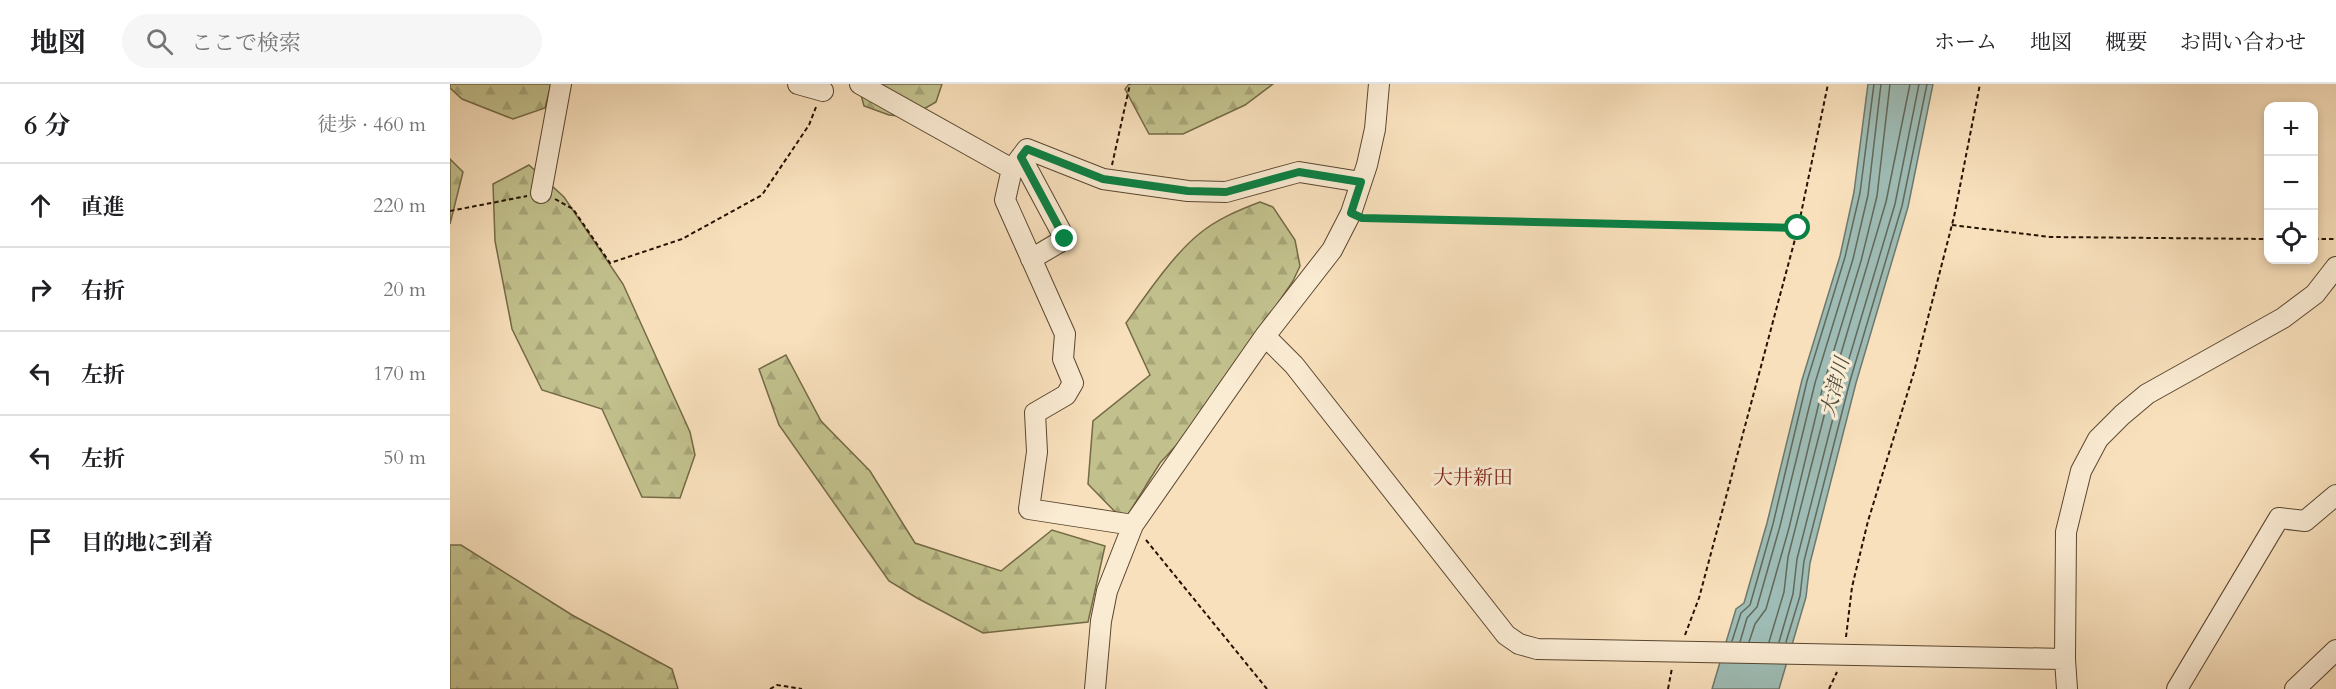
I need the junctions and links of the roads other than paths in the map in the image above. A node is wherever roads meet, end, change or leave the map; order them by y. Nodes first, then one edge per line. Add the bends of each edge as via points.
1 (561, 84) edge
2 (798, 84) edge
3 (860, 84) edge
4 (1379, 84) edge
5 (823, 90) road end
6 (1016, 163) junction
7 (1361, 182) junction
8 (541, 193) road end
9 (1031, 259) junction
10 (2336, 267) edge
11 (1264, 336) junction
12 (2336, 495) edge
13 (1133, 525) junction
14 (2336, 650) edge
15 (2065, 659) junction
16 (2073, 688) edge
17 (1095, 689) edge
18 (2178, 689) edge
19 (2295, 689) edge

1 - 8 street
2 - 5 street
3 - 6 street
4 - 7 street via 1376,129
6 - 7 street via 1027,149 1108,179 1188,191 1226,192 1299,172
6 - 9 street via 1005,200
6 - 9 street via 1065,239
7 - 11 street via 1332,250
9 - 13 street via 1065,334 1063,359 1073,383 1066,395 1035,413 1037,452 1029,509
10 - 15 street via 2315,294 2283,318 2147,394 2098,439 2081,471 2066,532
11 - 13 street
11 - 15 street via 1294,365 1506,635 1519,644 1537,649 1678,653
12 - 18 street via 2305,521 2279,518
13 - 17 street via 1107,591
14 - 19 street
15 - 16 street

